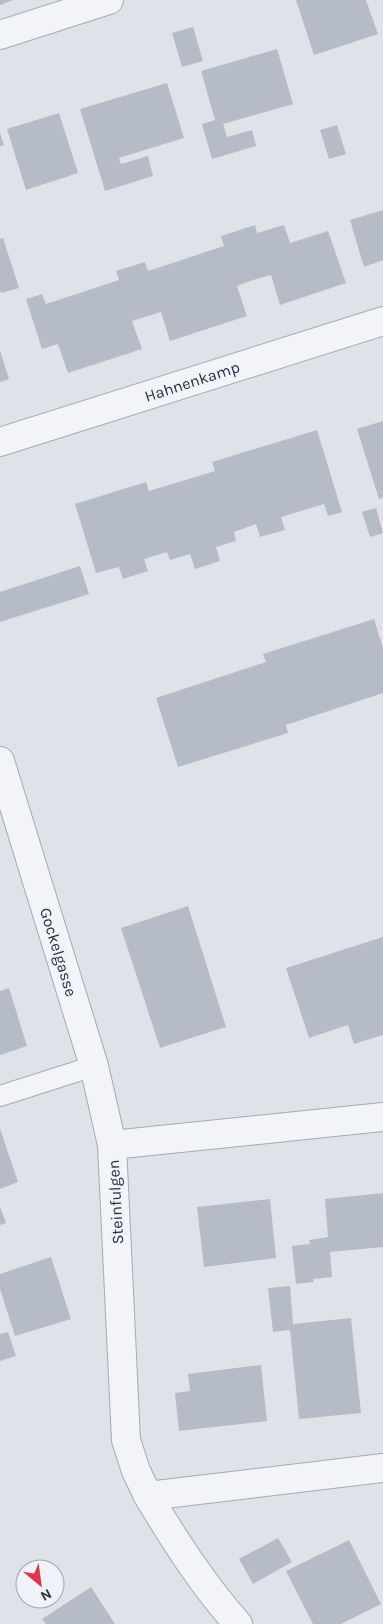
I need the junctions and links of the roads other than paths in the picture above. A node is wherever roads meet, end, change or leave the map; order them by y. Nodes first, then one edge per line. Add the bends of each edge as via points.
1 (109, 0) edge
2 (0, 35) edge
3 (383, 321) edge
4 (0, 442) edge
5 (0, 761) edge
6 (94, 1066) junction
7 (0, 1096) edge
8 (383, 1117) edge
9 (112, 1145) junction
10 (383, 1468) edge
11 (148, 1496) junction
12 (238, 1624) edge

1 - 2 street
3 - 4 street, Hahnenkamp
5 - 6 street, Gockelgasse
6 - 7 lane
6 - 9 street, Gockelgasse
8 - 9 street, Steinfulgen
9 - 11 street, Steinfulgen via 126,1440
10 - 11 street
11 - 12 street, Steinfulgen via 180,1549

